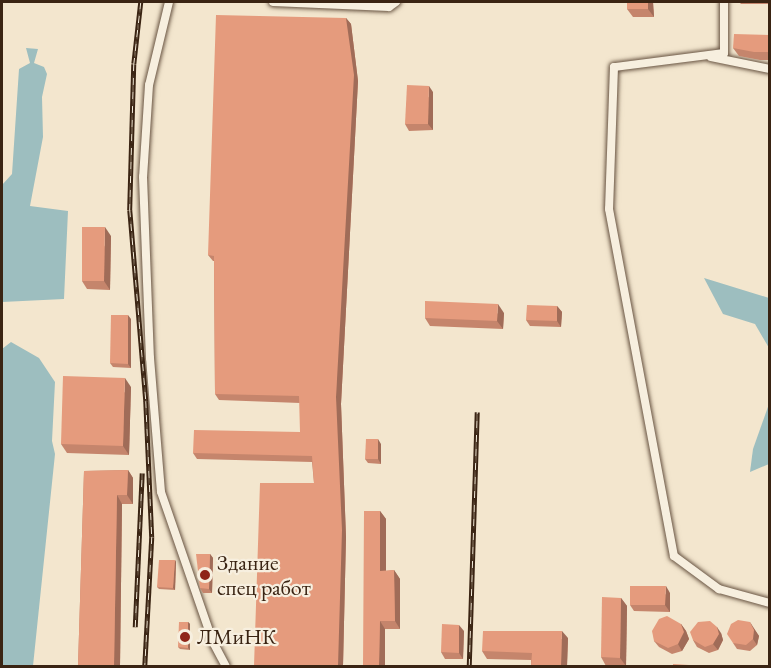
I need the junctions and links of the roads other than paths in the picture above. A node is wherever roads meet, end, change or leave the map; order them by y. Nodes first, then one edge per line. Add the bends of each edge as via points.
1 (169, 2) edge
2 (273, 2) edge
3 (396, 2) edge
4 (724, 2) edge
5 (368, 4) edge
6 (706, 56) junction
7 (770, 69) edge
8 (770, 603) edge
9 (226, 666) edge

1 - 9 lane via 149,85 143,167 150,358 160,481 213,642
2 - 5 lane
3 - 5 lane via 389,7
4 - 6 lane via 724,53
6 - 7 lane
6 - 8 lane via 614,66 609,209 674,556 719,589

